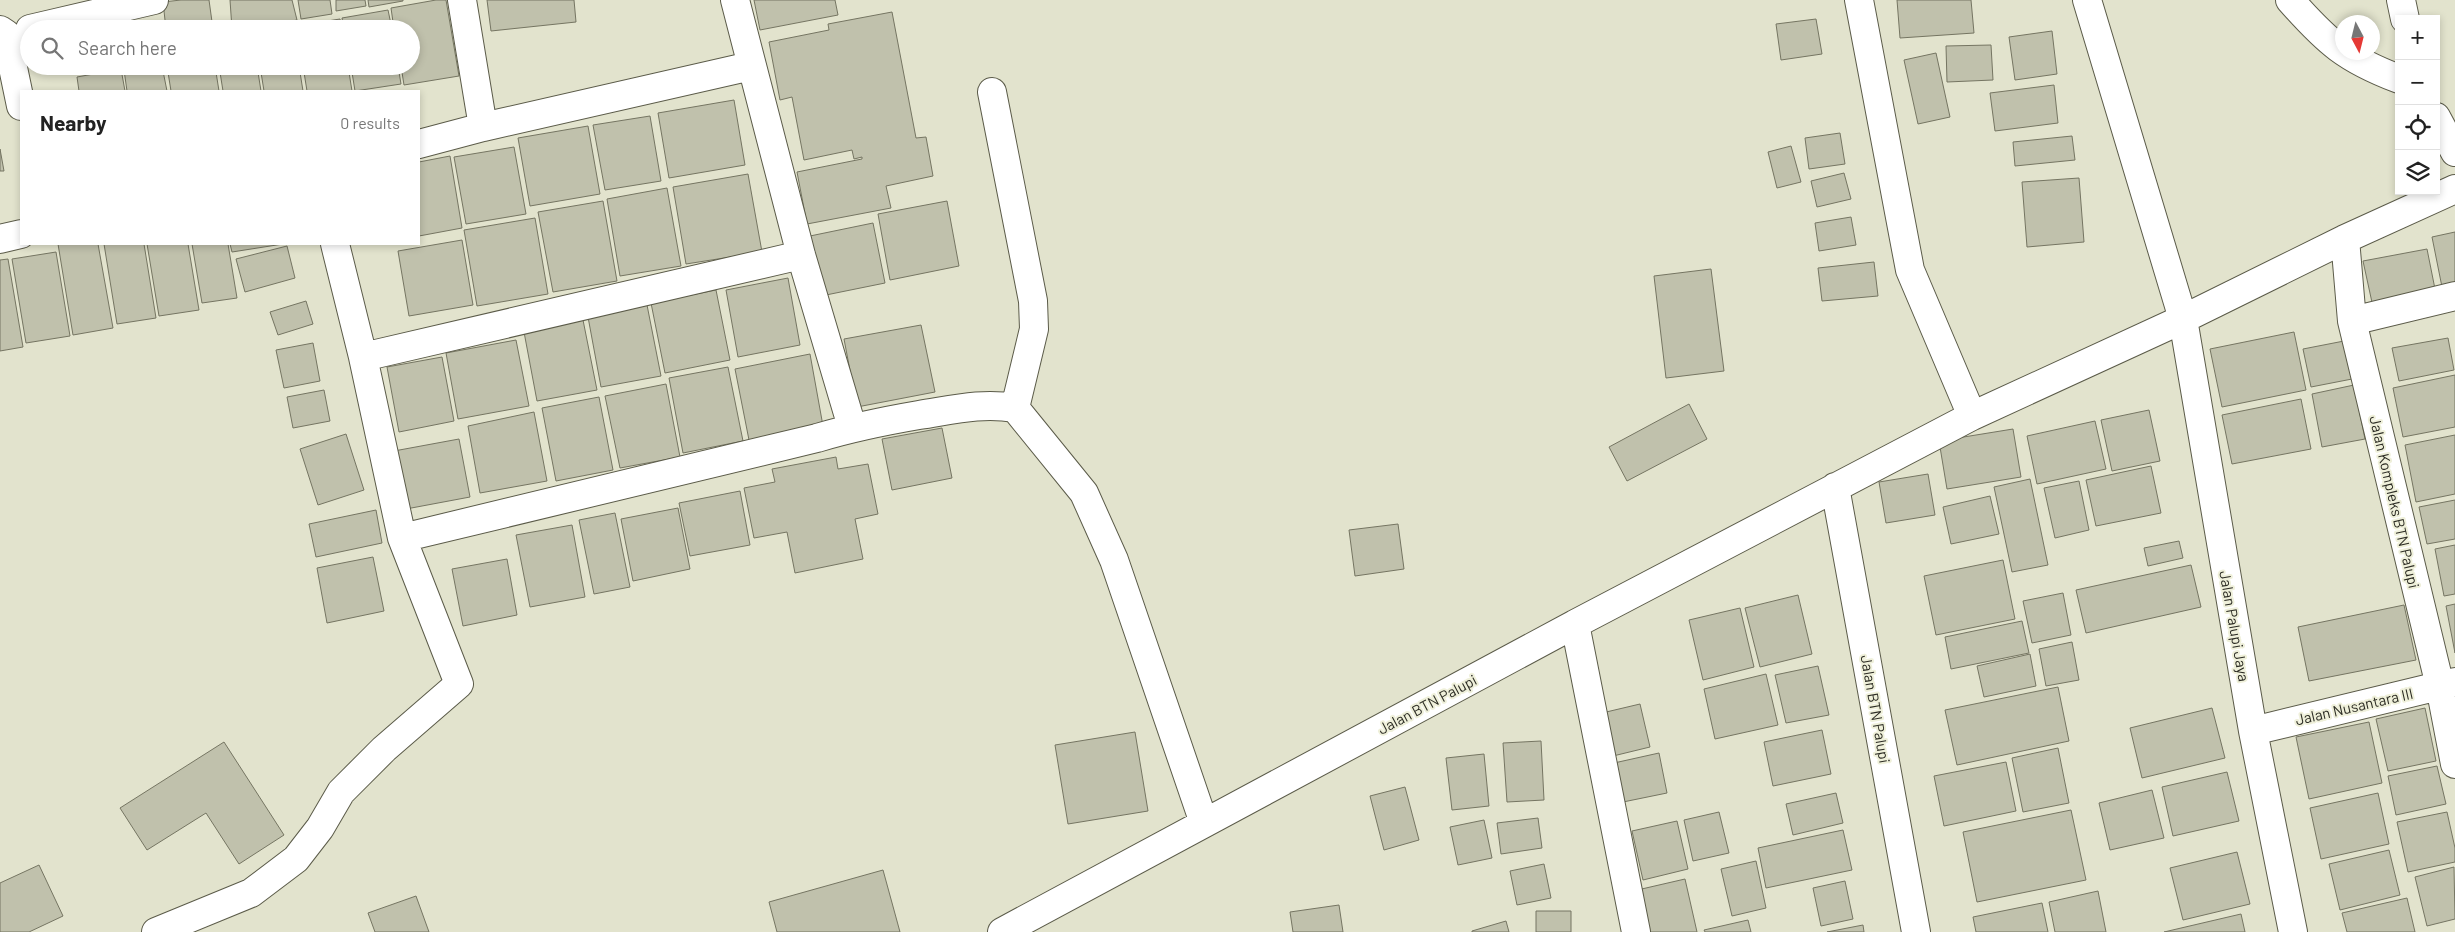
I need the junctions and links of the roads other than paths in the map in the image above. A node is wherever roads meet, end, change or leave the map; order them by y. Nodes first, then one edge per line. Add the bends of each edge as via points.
1 (154, 0) edge
2 (462, 0) edge
3 (735, 0) edge
4 (1859, 0) edge
5 (2290, 0) edge
6 (2401, 0) edge
7 (2088, 1) edge
8 (2404, 15) edge
9 (66, 20) edge
10 (13, 32) edge
11 (752, 66) junction
12 (2395, 78) edge
13 (992, 92) dead end
14 (20, 97) edge
15 (2440, 124) edge
16 (483, 127) junction
17 (420, 144) edge
18 (2455, 152) edge
19 (2455, 189) edge
20 (20, 234) edge
21 (0, 239) edge
22 (2345, 239) junction
23 (335, 245) edge
24 (801, 255) junction
25 (2455, 296) edge
26 (2183, 319) junction
27 (2352, 321) junction
28 (363, 357) junction
29 (1015, 408) junction
30 (1972, 416) junction
31 (852, 427) junction
32 (1835, 487) junction
33 (402, 538) junction
34 (1575, 624) junction
35 (2447, 684) edge
36 (2253, 731) junction
37 (2455, 764) edge
38 (1204, 823) junction
39 (156, 932) edge
40 (1002, 932) edge
41 (1636, 932) edge
42 (1916, 932) edge
43 (2293, 932) edge

1 - 9 street
2 - 16 street
3 - 11 street
4 - 30 street via 1910,270
5 - 12 street via 2338,49 2368,68
6 - 8 street
7 - 26 street, Jalan Palupi Jaya
10 - 14 street
11 - 16 street
11 - 24 street
13 - 29 street via 1033,301 1034,329
15 - 18 street
16 - 17 street
19 - 22 street, Jalan BTN Palupi
20 - 21 street
22 - 26 street, Jalan BTN Palupi
22 - 27 street, Jalan Kompleks BTN Palupi
23 - 28 street
24 - 28 street
24 - 31 street
25 - 27 street
26 - 30 street, Jalan BTN Palupi
26 - 36 street, Jalan Palupi Jaya
27 - 35 street, Jalan Kompleks BTN Palupi
28 - 33 street
29 - 31 street via 995,404 972,406
29 - 38 street via 1084,494 1096,518 1114,560
30 - 32 street, Jalan BTN Palupi
31 - 33 street
32 - 34 street, Jalan BTN Palupi
32 - 42 street, Jalan BTN Palupi
33 - 39 street via 459,684 384,749 341,792 320,828 296,859 251,893
34 - 38 street, Jalan BTN Palupi
34 - 41 street
35 - 36 street, Jalan Nusantara III
35 - 37 street, Jalan Kompleks BTN Palupi
36 - 43 street, Jalan Palupi Jaya
38 - 40 street, Jalan BTN Palupi

